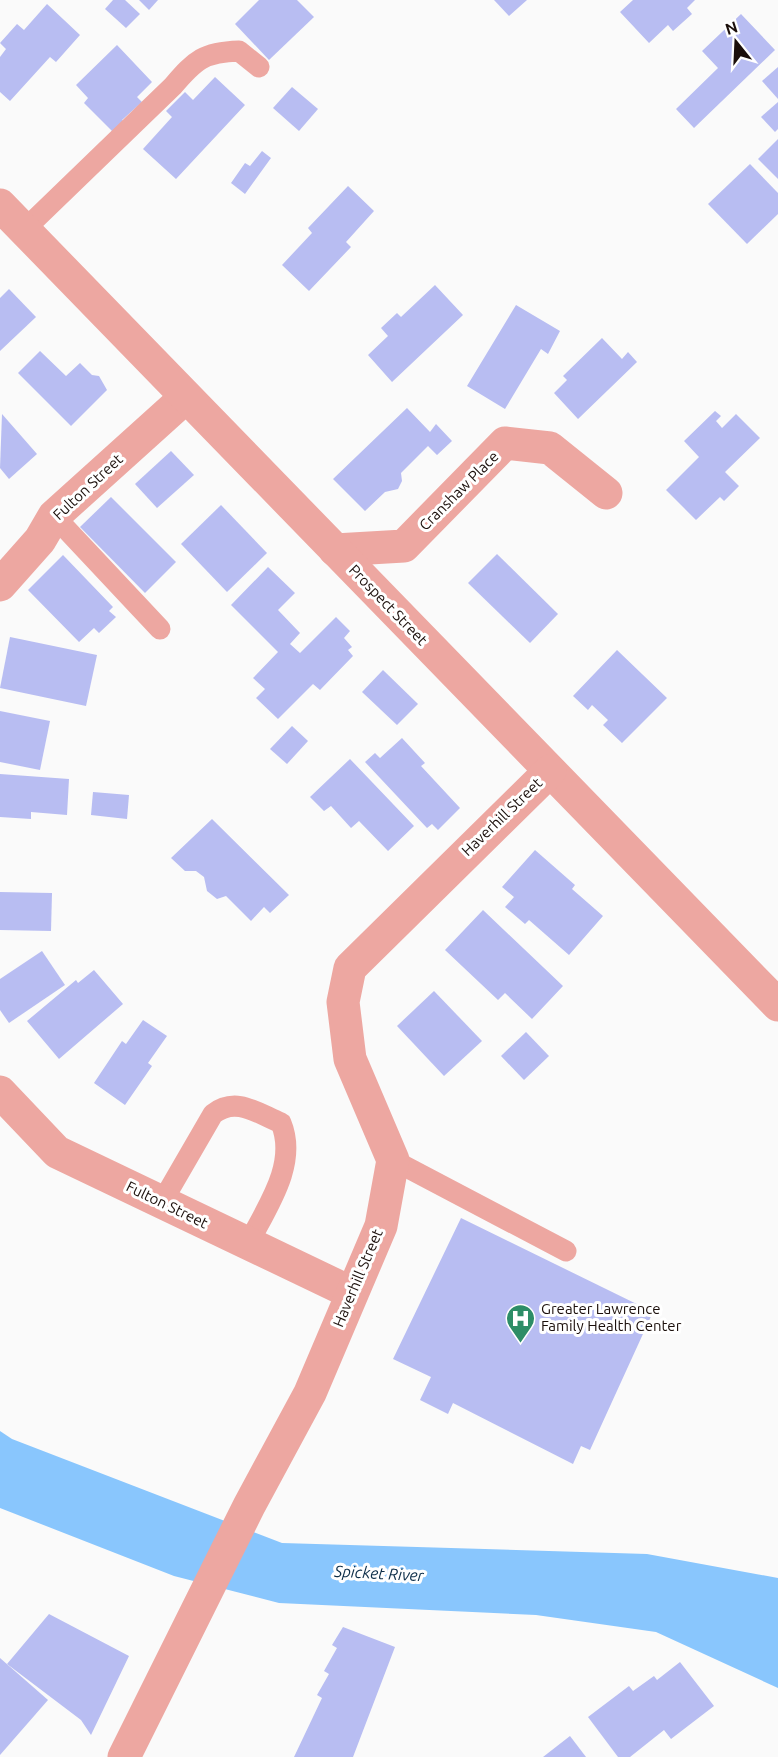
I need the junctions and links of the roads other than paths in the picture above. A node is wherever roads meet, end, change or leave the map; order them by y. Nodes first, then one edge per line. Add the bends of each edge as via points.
1 (259, 67) dead end
2 (0, 205) edge
3 (24, 230) junction
4 (186, 397) junction
5 (606, 493) dead end
6 (54, 516) junction
7 (335, 550) junction
8 (0, 585) edge
9 (160, 629) dead end
10 (550, 771) junction
11 (778, 1005) edge
12 (0, 1092) edge
13 (393, 1160) junction
14 (162, 1202) junction
15 (248, 1244) junction
16 (566, 1251) dead end
17 (352, 1293) junction
18 (124, 1757) edge

1 - 3 lane via 239,51 217,52 193,62
2 - 3 street, Prospect Street
3 - 4 street, Prospect Street
4 - 6 street, Fulton Street
4 - 7 street, Prospect Street
5 - 7 street, Cranshaw Place via 550,448 505,443 404,546
6 - 8 street, Fulton Street via 40,540
6 - 9 lane
7 - 10 street, Prospect Street
10 - 11 street, Prospect Street
10 - 13 street, Haverhill Street via 350,968 343,1002 350,1059
12 - 14 street, Fulton Street via 57,1152
13 - 16 lane
13 - 17 street, Haverhill Street via 381,1226
14 - 15 street, Fulton Street
14 - 15 lane via 213,1114 224,1105 238,1105 281,1123 287,1139 282,1175
15 - 17 street, Fulton Street
17 - 18 street, Haverhill Street via 310,1393

